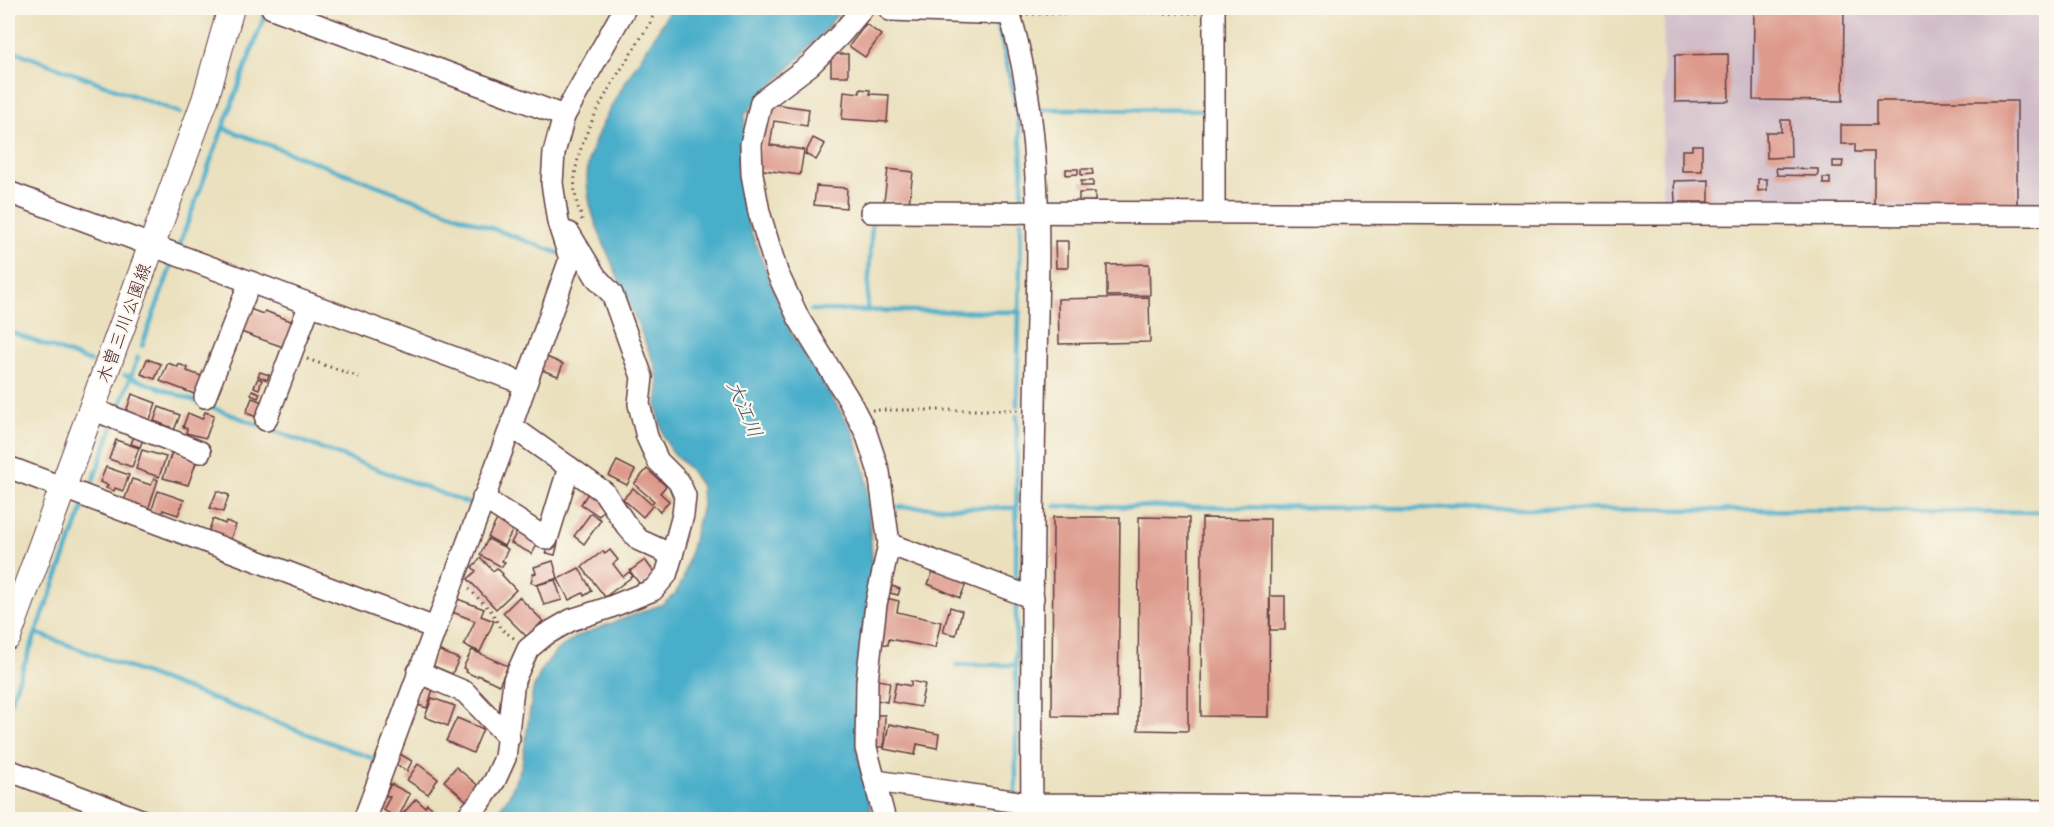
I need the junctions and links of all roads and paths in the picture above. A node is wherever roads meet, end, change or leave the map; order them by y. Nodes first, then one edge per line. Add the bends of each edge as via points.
1 (231, 8) edge
2 (273, 8) edge
3 (625, 8) edge
4 (656, 8) edge
5 (863, 8) edge
6 (890, 10) dead end
7 (1214, 10) edge
8 (1009, 11) edge
9 (564, 116) junction
10 (8, 192) edge
11 (1214, 211) junction
12 (871, 212) dead end
13 (1039, 213) junction
14 (2046, 215) edge
15 (558, 222) junction
16 (583, 222) dead end
17 (152, 246) junction
18 (250, 282) junction
19 (310, 304) junction
20 (292, 353) junction
21 (359, 377) dead end
22 (525, 384) junction
23 (205, 397) dead end
24 (92, 409) junction
25 (870, 410) dead end
26 (1035, 410) junction
27 (266, 420) dead end
28 (511, 426) junction
29 (200, 452) dead end
30 (8, 467) edge
31 (569, 467) junction
32 (63, 488) junction
33 (483, 498) junction
34 (889, 544) junction
35 (672, 555) junction
36 (455, 575) junction
37 (1033, 598) junction
38 (435, 628) junction
39 (8, 637) edge
40 (528, 649) junction
41 (418, 672) junction
42 (509, 738) junction
43 (8, 770) edge
44 (876, 781) junction
45 (2046, 811) edge
46 (1032, 812) edge
47 (141, 819) edge
48 (364, 819) edge
49 (464, 819) edge
50 (885, 819) edge

1 - 17 main road, 木曽三川公園線 via 205,100
2 - 9 street
3 - 9 street
4 - 16 path via 588,127 578,152 574,193
5 - 34 street via 810,65 761,102 751,144 752,174 777,272 799,319 866,433 879,472
6 - 8 street
7 - 8 path
7 - 11 street
8 - 13 street via 1029,97
9 - 15 street via 554,153 552,183
10 - 17 street
11 - 13 street
11 - 14 street
12 - 13 street
13 - 26 street
15 - 22 street via 570,259
15 - 35 street via 574,238 596,277 612,294 642,377 639,404 647,437 658,461 679,482 685,496
17 - 18 street
17 - 24 main road, 木曽三川公園線
18 - 19 street
18 - 23 street
19 - 20 street
19 - 22 street
20 - 21 path
20 - 27 street
22 - 28 street
24 - 29 street
24 - 32 main road, 木曽三川公園線
25 - 26 path
26 - 37 street
28 - 31 street
28 - 33 street
30 - 32 street
31 - 33 street via 547,539
31 - 35 street via 604,492 639,540
32 - 38 street
32 - 39 main road, 木曽三川公園線
33 - 36 street
34 - 37 street
34 - 44 street via 876,604 867,681 866,748
35 - 40 street via 666,575 653,590 571,620
36 - 38 street
36 - 40 path via 492,612 500,628
37 - 46 street
38 - 41 street
40 - 42 street via 514,680
41 - 42 street via 465,692
41 - 48 street
42 - 49 street via 495,780
43 - 47 street
44 - 46 street
44 - 50 street
45 - 46 street

